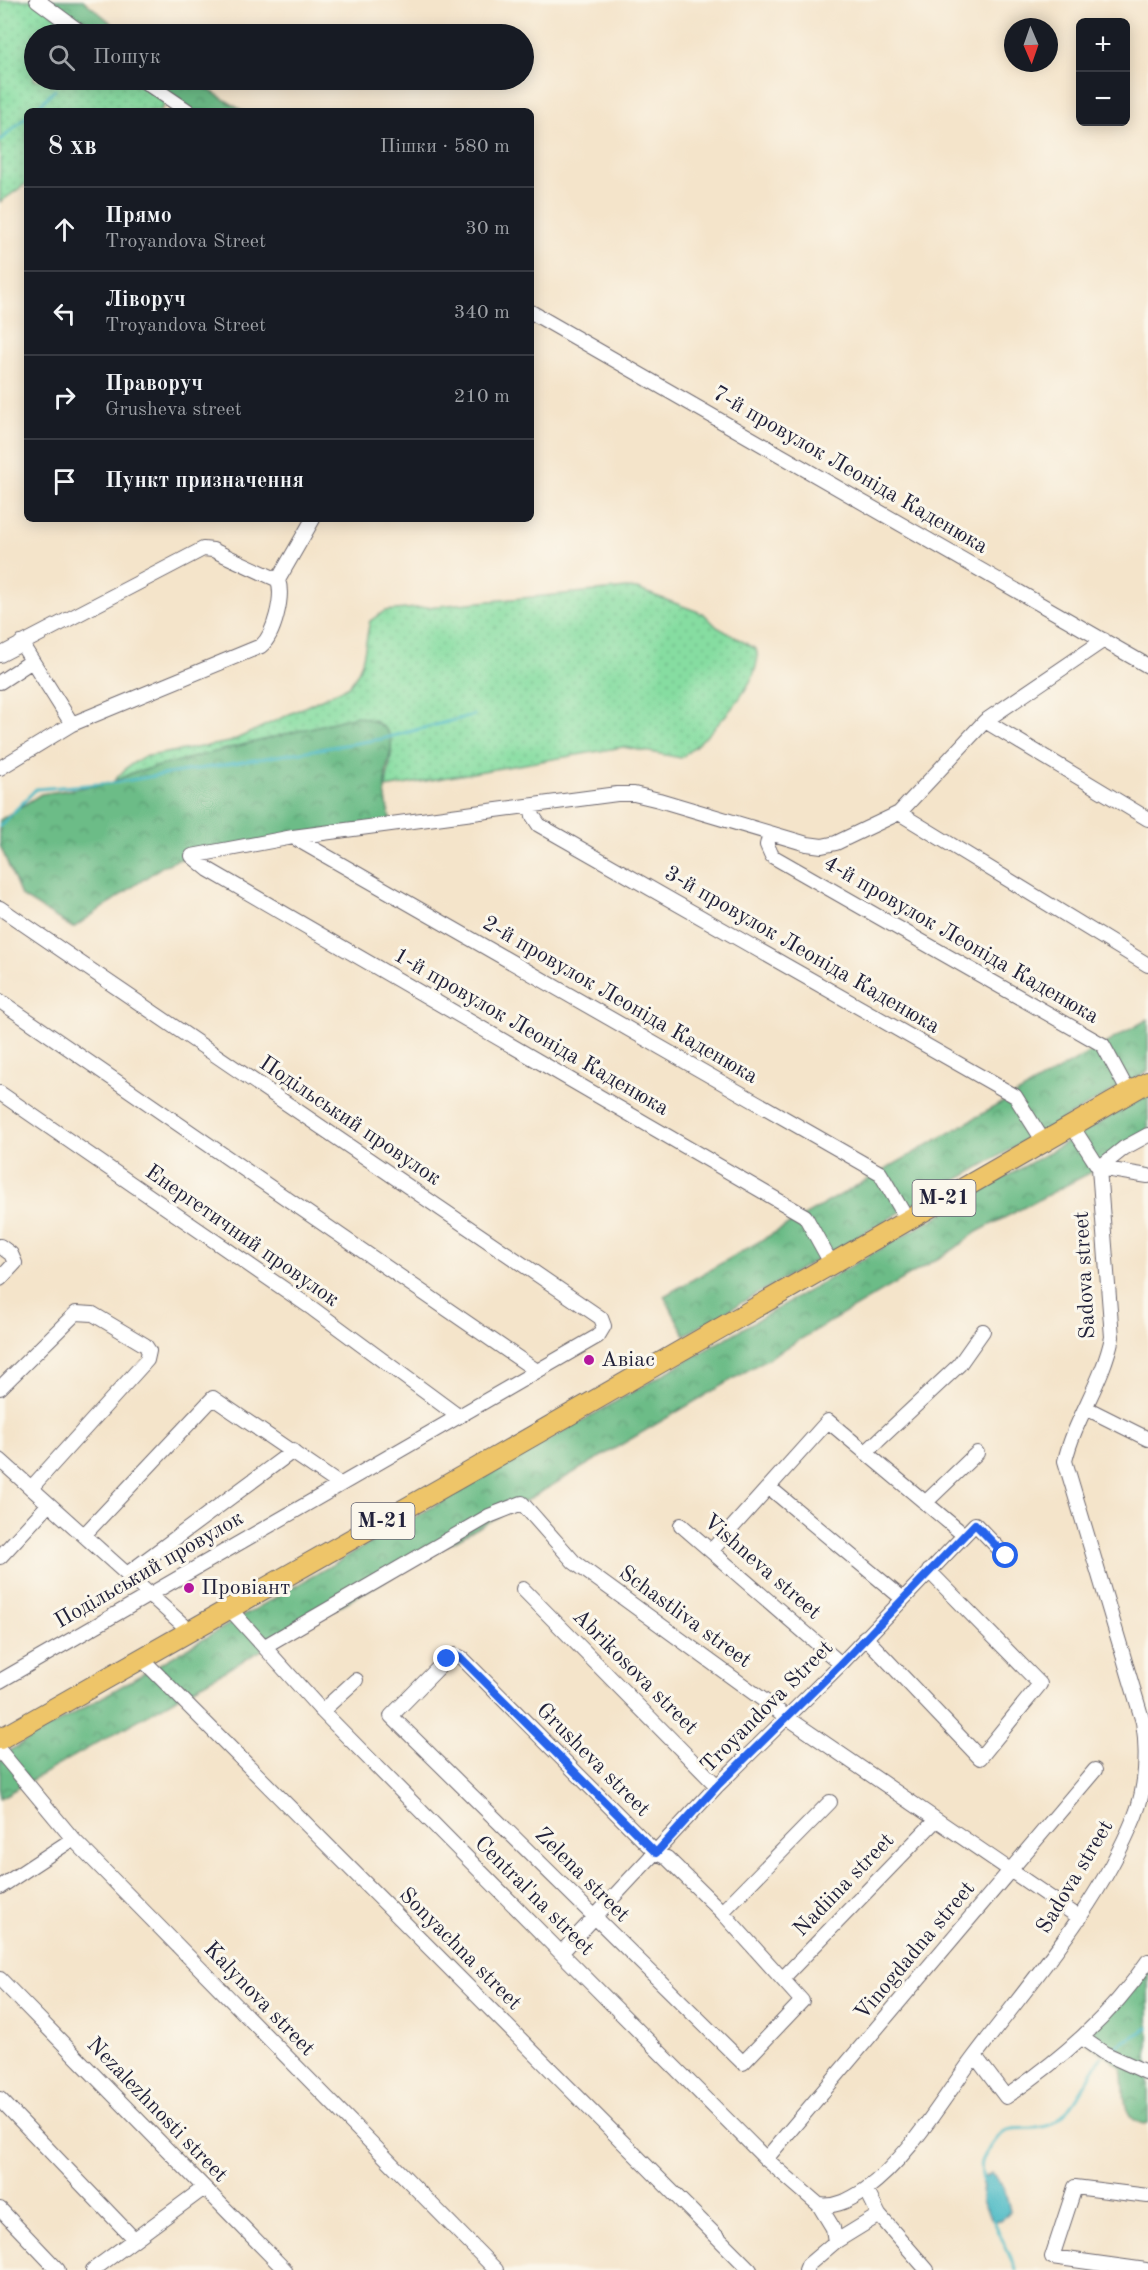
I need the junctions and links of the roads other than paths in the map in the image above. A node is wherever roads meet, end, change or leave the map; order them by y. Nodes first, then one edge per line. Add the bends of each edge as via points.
1 (37, 0) edge
2 (69, 24) edge
3 (157, 90) edge
4 (184, 108) edge
5 (534, 314) edge
6 (311, 522) edge
7 (278, 580) junction
8 (1104, 640) junction
9 (21, 642) junction
10 (0, 655) edge
11 (32, 661) junction
12 (1148, 666) edge
13 (0, 682) edge
14 (985, 721) junction
15 (72, 724) junction
16 (0, 768) edge
17 (531, 806) junction
18 (899, 813) junction
19 (1148, 819) edge
20 (770, 833) junction
21 (293, 837) junction
22 (0, 908) edge
23 (1148, 965) edge
24 (0, 1001) edge
25 (1148, 1082) edge
26 (0, 1093) edge
27 (1129, 1093) junction
28 (1072, 1126) junction
29 (1148, 1135) edge
30 (1044, 1142) junction
31 (1099, 1168) junction
32 (1148, 1176) edge
33 (907, 1219) junction
34 (0, 1246) edge
35 (831, 1263) junction
36 (0, 1279) edge
37 (983, 1331) dead end
38 (537, 1371) junction
39 (0, 1388) edge
40 (1086, 1408) junction
41 (458, 1416) junction
42 (1148, 1439) edge
43 (293, 1451) junction
44 (865, 1453) junction
45 (977, 1453) dead end
46 (0, 1460) edge
47 (339, 1484) junction
48 (31, 1488) junction
49 (770, 1488) junction
50 (925, 1503) junction
51 (49, 1504) junction
52 (681, 1525) dead end
53 (84, 1535) junction
54 (964, 1536) junction
55 (711, 1551) junction
56 (1006, 1556) dead end
57 (0, 1557) edge
58 (929, 1571) junction
59 (127, 1574) junction
60 (523, 1589) dead end
61 (149, 1594) junction
62 (903, 1599) junction
63 (229, 1608) junction
64 (190, 1631) junction
65 (866, 1637) junction
66 (265, 1646) junction
67 (141, 1658) junction
68 (841, 1664) junction
69 (356, 1680) dead end
70 (0, 1681) edge
71 (322, 1711) junction
72 (391, 1716) joint
73 (788, 1718) junction
74 (0, 1739) edge
75 (0, 1751) edge
76 (1095, 1770) dead end
77 (717, 1786) junction
78 (830, 1802) dead end
79 (935, 1821) junction
80 (74, 1839) junction
81 (656, 1853) junction
82 (1010, 1872) junction
83 (0, 1887) edge
84 (722, 1912) junction
85 (594, 1917) junction
86 (1080, 1918) junction
87 (561, 1953) junction
88 (1148, 1962) edge
89 (783, 1977) junction
90 (0, 1979) edge
91 (1082, 2038) junction
92 (975, 2056) junction
93 (743, 2063) joint
94 (1148, 2073) edge
95 (0, 2099) edge
96 (766, 2159) junction
97 (204, 2188) junction
98 (866, 2189) junction
99 (1148, 2196) edge
100 (819, 2205) junction
101 (0, 2209) edge
102 (879, 2215) junction
103 (134, 2239) junction
104 (835, 2242) junction
105 (58, 2270) edge
106 (93, 2270) edge
107 (285, 2270) edge
108 (496, 2270) edge
109 (750, 2270) edge
110 (806, 2270) edge
111 (927, 2270) edge
112 (1146, 2270) edge

1 - 2 street
3 - 4 street
5 - 8 street, 7-й провулок Леоніда Каденюка
6 - 7 street
7 - 9 street via 203,549
7 - 15 street via 280,592 270,632 261,646
8 - 12 street, 7-й провулок Леоніда Каденюка
8 - 14 street
9 - 10 street
9 - 11 street
11 - 13 street
11 - 15 street
14 - 18 street
14 - 19 street
15 - 16 street
17 - 20 street via 634,794
17 - 21 street
17 - 30 street, 3-й провулок Леоніда Каденюка via 539,825 1015,1096
18 - 20 street via 822,846
18 - 23 street
20 - 27 street, 4-й провулок Леоніда Каденюка via 767,845 772,856 1103,1045
21 - 33 street, 2-й провулок Леоніда Каденюка via 880,1173
21 - 35 street, 1-й провулок Леоніда Каденюка via 192,856 209,870 418,993 805,1215
22 - 38 street, Подільський провулок via 601,1318 604,1326 598,1336
24 - 38 street
25 - 27 highway, М-21
26 - 41 street, Енергетичний провулок via 313,1309
27 - 28 highway, М-21
28 - 30 highway, М-21
28 - 31 street
29 - 31 street
30 - 33 highway, М-21
31 - 32 street
31 - 40 street, Sadova street via 1112,1337 1107,1360
33 - 35 highway, М-21
34 - 36 street via 15,1263
35 - 63 highway, М-21 via 567,1419
37 - 44 street via 959,1365
38 - 41 street, Подільський провулок
39 - 48 street via 76,1313 93,1314 149,1351 147,1360
40 - 42 street
40 - 86 street, Sadova street via 1071,1437 1065,1461 1137,1698 1146,1745 1135,1815
41 - 47 street, Подільський провулок
43 - 47 street
43 - 53 street via 218,1399 211,1399
43 - 59 street
44 - 49 street via 828,1421
44 - 50 street
45 - 50 street
46 - 48 street
47 - 61 street, Подільський провулок
48 - 51 street
49 - 55 street
49 - 62 street
50 - 54 street
51 - 53 street
51 - 57 street
52 - 55 street, Vishneva street
53 - 59 street
54 - 56 street via 975,1524
54 - 58 street, Troyandova Street
55 - 68 street, Vishneva street
58 - 62 street, Troyandova Street
58 - 65 street via 1040,1684 980,1758
59 - 61 street
60 - 77 street, Abrikosova street
61 - 64 street
61 - 70 street, Подільський провулок
62 - 65 street, Troyandova Street
63 - 64 highway, М-21
63 - 66 street, Central'na street
64 - 67 highway, М-21
65 - 68 street, Troyandova Street
66 - 71 street, Central'na street
66 - 73 street, Schastliva street via 489,1516 522,1503 574,1562
67 - 74 highway, М-21
67 - 109 street, Sonyachna street
68 - 73 street, Troyandova Street
69 - 71 street
71 - 87 street, Central'na street
72 - 81 street, Grusheva street via 455,1655
72 - 85 street, Zelena street
73 - 77 street, Troyandova Street
73 - 79 street, Schastliva street
75 - 80 street, Kalynova street
76 - 82 street, Vinogdadna street
77 - 81 street, Troyandova Street
78 - 84 street
79 - 82 street, Schastliva street
79 - 89 street, Nadiina street
80 - 83 street
80 - 108 street, Kalynova street
81 - 84 street, Grusheva street via 667,1858
81 - 85 street, Troyandova Street
82 - 86 street, Schastliva street
82 - 96 street, Vinogdadna street
84 - 89 street, Grusheva street
85 - 87 street, Troyandova Street
85 - 93 street, Zelena street
86 - 92 street, Sadova street
87 - 96 street, Central'na street
88 - 91 street via 1129,1989
89 - 93 street, Grusheva street via 802,2001
90 - 97 street, Nezalezhnosti street
91 - 92 street via 1037,2077 1006,2097
91 - 94 street
92 - 98 street, Sadova street via 902,2154
95 - 103 street
96 - 100 street, Central'na street
97 - 103 street
97 - 107 street, Nezalezhnosti street
98 - 100 street, Sadova street via 838,2205
98 - 102 street
99 - 112 street via 1075,2187 1052,2257
100 - 104 street via 833,2228
101 - 105 street
102 - 104 street
102 - 111 street
103 - 106 street
104 - 110 street

